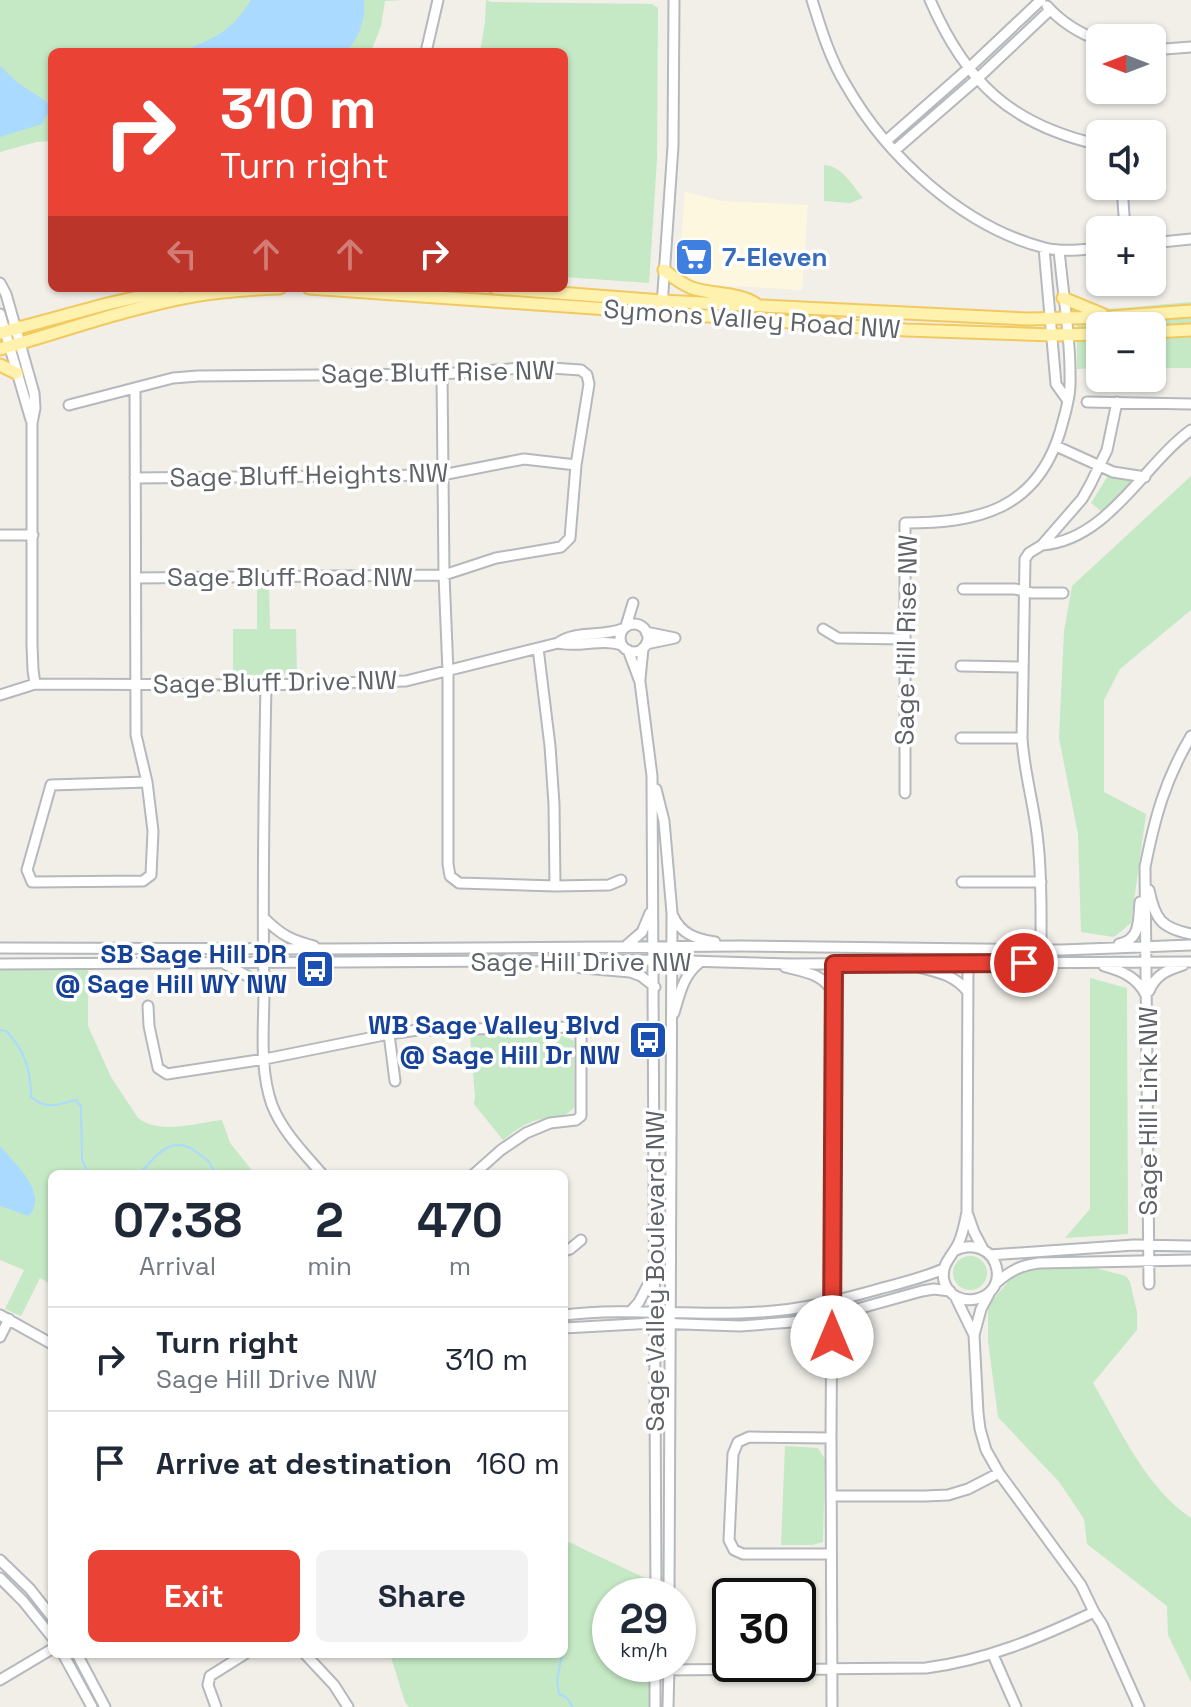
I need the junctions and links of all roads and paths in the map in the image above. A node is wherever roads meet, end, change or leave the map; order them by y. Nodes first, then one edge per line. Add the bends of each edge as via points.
1 (438, 0) edge
2 (674, 0) edge
3 (812, 0) edge
4 (930, 0) edge
5 (1042, 0) edge
6 (1050, 10) junction
7 (1086, 36) edge
8 (1191, 47) edge
9 (427, 48) edge
10 (1166, 49) edge
11 (969, 68) junction
12 (977, 79) junction
13 (886, 141) junction
14 (1086, 142) edge
15 (894, 151) junction
16 (1191, 239) edge
17 (1166, 242) edge
18 (1044, 248) junction
19 (1086, 249) edge
20 (1059, 250) junction
21 (664, 270) junction
22 (0, 283) edge
23 (160, 292) edge
24 (222, 292) edge
25 (390, 292) edge
26 (530, 292) edge
27 (1063, 298) junction
28 (760, 306) junction
29 (662, 307) junction
30 (1191, 311) edge
31 (1096, 312) edge
32 (1166, 313) edge
33 (0, 314) edge
34 (1066, 318) junction
35 (1086, 318) edge
36 (1051, 319) junction
37 (1191, 330) edge
38 (7, 331) edge
39 (1166, 331) edge
40 (1086, 334) edge
41 (1053, 335) junction
42 (1067, 335) junction
43 (10, 347) edge
44 (0, 365) edge
45 (16, 373) junction
46 (442, 374) junction
47 (135, 388) junction
48 (1068, 401) junction
49 (1087, 402) dead end
50 (1117, 402) junction
51 (1190, 404) edge
52 (69, 405) dead end
53 (32, 423) junction
54 (1191, 430) edge
55 (1056, 446) junction
56 (576, 465) junction
57 (1100, 466) junction
58 (442, 475) junction
59 (1145, 477) junction
60 (135, 478) junction
61 (0, 535) edge
62 (33, 535) junction
63 (1042, 545) junction
64 (444, 575) junction
65 (136, 578) junction
66 (963, 589) dead end
67 (1025, 591) junction
68 (1063, 593) dead end
69 (624, 628) junction
70 (643, 628) junction
71 (823, 629) dead end
72 (905, 639) junction
73 (558, 643) junction
74 (644, 646) junction
75 (538, 648) junction
76 (625, 648) junction
77 (961, 666) dead end
78 (1023, 667) junction
79 (448, 672) junction
80 (640, 682) junction
81 (136, 683) junction
82 (35, 684) junction
83 (266, 685) junction
84 (0, 695) edge
85 (1191, 736) edge
86 (961, 738) dead end
87 (1022, 738) junction
88 (652, 776) junction
89 (147, 782) junction
90 (905, 793) dead end
91 (1145, 867) junction
92 (621, 880) dead end
93 (962, 882) dead end
94 (1041, 882) junction
95 (555, 886) junction
96 (653, 906) junction
97 (672, 913) junction
98 (264, 918) junction
99 (1191, 934) edge
100 (1191, 945) edge
101 (741, 946) junction
102 (1146, 946) junction
103 (625, 947) junction
104 (654, 947) junction
105 (671, 947) junction
106 (767, 947) junction
107 (1107, 947) junction
108 (0, 948) edge
109 (263, 949) junction
110 (330, 949) junction
111 (968, 950) junction
112 (1041, 950) junction
113 (655, 960) junction
114 (671, 961) junction
115 (263, 962) junction
116 (546, 962) junction
117 (700, 962) junction
118 (1090, 962) junction
119 (1146, 962) junction
120 (1190, 962) edge
121 (222, 963) junction
122 (766, 963) junction
123 (968, 963) junction
124 (0, 964) edge
125 (834, 964) junction
126 (903, 964) junction
127 (655, 987) junction
128 (264, 991) junction
129 (968, 992) junction
130 (834, 994) junction
131 (1147, 998) junction
132 (148, 1006) dead end
133 (670, 1027) junction
134 (389, 1034) junction
135 (265, 1059) junction
136 (395, 1081) dead end
137 (319, 1170) edge
138 (478, 1170) edge
139 (967, 1212) junction
140 (581, 1240) dead end
141 (1149, 1244) junction
142 (1191, 1246) edge
143 (568, 1250) edge
144 (954, 1251) junction
145 (987, 1252) junction
146 (1191, 1260) edge
147 (1149, 1261) junction
148 (943, 1269) junction
149 (655, 1272) junction
150 (1149, 1284) dead end
151 (993, 1287) junction
152 (952, 1293) junction
153 (832, 1302) junction
154 (631, 1311) junction
155 (654, 1312) junction
156 (669, 1312) junction
157 (568, 1315) edge
158 (832, 1316) junction
159 (4, 1317) edge
160 (654, 1323) junction
161 (669, 1324) junction
162 (568, 1328) edge
163 (974, 1335) junction
164 (0, 1337) edge
165 (48, 1342) edge
166 (831, 1438) junction
167 (999, 1473) junction
168 (831, 1496) junction
169 (831, 1554) junction
170 (0, 1560) edge
171 (0, 1578) edge
172 (656, 1578) edge
173 (669, 1578) edge
174 (48, 1612) edge
175 (1094, 1612) junction
176 (48, 1632) edge
177 (48, 1651) edge
178 (993, 1655) junction
179 (65, 1658) edge
180 (79, 1658) edge
181 (239, 1658) edge
182 (309, 1658) edge
183 (696, 1667) edge
184 (832, 1670) junction
185 (0, 1680) edge
186 (655, 1682) edge
187 (669, 1682) edge
188 (92, 1707) edge
189 (105, 1707) edge
190 (216, 1707) edge
191 (348, 1707) edge
192 (655, 1707) edge
193 (668, 1707) edge
194 (832, 1707) edge
195 (1016, 1707) edge
196 (1139, 1707) edge

1 - 9 street
2 - 21 street via 673,146
3 - 13 street via 846,86
4 - 11 street
5 - 6 street
5 - 11 street
6 - 7 street
6 - 12 street
8 - 10 street
11 - 12 street
11 - 13 street
12 - 14 street via 1017,113
12 - 15 street
13 - 15 street
15 - 18 street via 956,206
16 - 17 street
18 - 20 street
18 - 36 street
19 - 20 street
20 - 27 street, Sage Hill Rise NW
21 - 28 main road via 695,289 748,298
21 - 29 street
22 - 38 street via 6,294
23 - 38 main road
24 - 43 main road via 134,310
25 - 29 main road, Symons Valley Road NW
26 - 29 main road, Symons Valley Road NW
27 - 31 main road
27 - 34 street, Sage Hill Rise NW
28 - 29 main road, Symons Valley Road NW
28 - 36 main road, Symons Valley Road NW
29 - 41 main road, Symons Valley Road NW via 906,330
30 - 32 main road, Symons Valley Road NW
33 - 38 street
34 - 35 main road, Symons Valley Road NW
34 - 36 main road, Symons Valley Road NW
34 - 42 street, Sage Hill Rise NW
36 - 41 street
37 - 39 main road
38 - 43 street
40 - 42 main road, Symons Valley Road NW
41 - 42 main road, Symons Valley Road NW
41 - 48 street via 1056,384
42 - 48 street, Sage Hill Rise NW
43 - 45 street
43 - 53 street via 34,393
44 - 45 main road
45 - 53 street
46 - 47 street, Sage Bluff Rise NW via 198,376
46 - 56 street, Sage Bluff Rise NW via 536,367 581,370 589,384
46 - 58 street
47 - 52 street, Sage Bluff Rise NW
47 - 60 street
48 - 55 street, Sage Hill Rise NW
49 - 50 street
50 - 51 street
50 - 57 street
53 - 62 street
54 - 59 street
55 - 57 street
55 - 72 street, Sage Hill Rise NW via 1034,483 1005,505 963,520 905,523
56 - 58 street, Sage Bluff Heights NW via 524,459
56 - 64 street, Sage Bluff Rise NW via 570,538 561,547 496,558
57 - 59 street
57 - 63 street via 1082,499
58 - 60 street, Sage Bluff Heights NW
58 - 64 street
59 - 63 street via 1073,538
60 - 65 street
61 - 62 street
62 - 82 street
63 - 67 street via 1025,559
64 - 65 street, Sage Bluff Road NW
64 - 79 street
65 - 81 street
66 - 67 street
67 - 68 street
67 - 78 street
69 - 70 street
69 - 70 street via 633,603
69 - 73 street, Sage Bluff Drive NW
69 - 76 street via 620,637
70 - 74 street
70 - 74 street via 675,638
71 - 72 street via 838,638
72 - 90 street, Sage Hill Rise NW
73 - 75 street, Sage Bluff Drive NW
73 - 76 street, Sage Bluff Drive NW via 609,642
74 - 76 street via 636,652
74 - 80 street
75 - 79 street, Sage Bluff Drive NW
75 - 95 street via 550,746
76 - 80 street
77 - 78 street
78 - 87 street
79 - 83 street, Sage Bluff Drive NW via 406,681
79 - 95 street via 450,876 459,883
80 - 88 street
81 - 82 street, Sage Bluff Drive NW
81 - 83 street, Sage Bluff Drive NW
81 - 89 street via 136,735
82 - 84 street, Sage Bluff Drive NW
83 - 98 street
85 - 91 street via 1165,788
86 - 87 street
87 - 94 street
88 - 96 street, Sage Valley Boulevard NW
88 - 97 street, Sage Valley Boulevard NW via 664,821
89 - 89 street via 151,875 143,881 32,882 27,870 51,785
91 - 99 street via 1161,923
91 - 102 street
91 - 107 street via 1135,935
92 - 95 street
93 - 94 street
94 - 112 street
96 - 103 street via 642,932
96 - 104 street, Sage Valley Boulevard NW
97 - 101 street via 680,929 699,940
97 - 105 street, Sage Valley Boulevard NW
98 - 109 street
98 - 110 street via 289,939
100 - 102 street, Sage Hill Drive NW
101 - 105 street, Sage Hill Drive NW
101 - 106 street, Sage Hill Drive NW
102 - 107 street, Sage Hill Drive NW
102 - 119 street
103 - 104 street, Sage Hill Drive NW
103 - 110 street, Sage Hill Drive NW
104 - 105 street, Sage Hill Drive NW
104 - 113 street, Sage Valley Boulevard NW
105 - 114 street, Sage Valley Boulevard NW
106 - 111 street, Sage Hill Drive NW
106 - 122 street
107 - 112 street, Sage Hill Drive NW
108 - 109 street, Sage Hill Drive NW
109 - 110 street, Sage Hill Drive NW
109 - 115 street
111 - 112 street, Sage Hill Drive NW
111 - 123 street
113 - 114 street, Sage Hill Drive NW
113 - 116 street, Sage Hill Drive NW
113 - 127 street, Sage Valley Boulevard NW
114 - 117 street, Sage Hill Drive NW
114 - 133 street, Sage Valley Boulevard NW
115 - 116 street, Sage Hill Drive NW
115 - 121 street, Sage Hill Drive NW
115 - 128 street
116 - 127 street via 630,972
117 - 122 street, Sage Hill Drive NW
117 - 133 street via 684,980
118 - 119 street, Sage Hill Drive NW
118 - 123 street, Sage Hill Drive NW
118 - 131 street via 1133,977
119 - 120 street, Sage Hill Drive NW
119 - 131 street, Sage Hill Link NW
120 - 131 street via 1158,976
121 - 124 street, Sage Hill Drive NW
121 - 128 street
122 - 125 street, Sage Hill Drive NW
122 - 130 street via 815,975
123 - 126 street, Sage Hill Drive NW
123 - 129 street
125 - 126 street, Sage Hill Drive NW
125 - 130 street
126 - 129 street via 945,974
127 - 149 street, Sage Valley Boulevard NW
128 - 135 street
129 - 139 street
130 - 153 street
131 - 141 street, Sage Hill Link NW
132 - 135 street via 158,1068 167,1074
133 - 156 street, Sage Valley Boulevard NW
134 - 135 street
134 - 136 street
134 - 138 street via 570,1027 581,1033 581,1116 526,1133
135 - 137 street via 273,1105
139 - 144 street
139 - 145 street
140 - 143 street
141 - 142 street
141 - 145 street
141 - 147 street, Sage Hill Link NW
144 - 145 street via 969,1246
144 - 148 street
145 - 151 street via 997,1268
146 - 147 street
147 - 150 street, Sage Hill Link NW
147 - 151 street via 1022,1265
148 - 152 street
148 - 153 street
149 - 154 street
149 - 155 street, Sage Valley Boulevard NW
151 - 152 street via 970,1300
151 - 163 street
152 - 158 street via 922,1291
152 - 163 street
153 - 156 street via 759,1312
153 - 158 street
154 - 155 street
154 - 157 street
155 - 156 street
155 - 160 street, Sage Valley Boulevard NW
156 - 161 street, Sage Valley Boulevard NW
158 - 161 street via 740,1326
158 - 166 street
159 - 164 street
159 - 165 street
160 - 161 street
160 - 162 street
160 - 172 street, Sage Valley Boulevard NW
161 - 173 street, Sage Valley Boulevard NW
163 - 167 street via 980,1429
166 - 168 street
166 - 169 street via 749,1437 738,1442 729,1540 743,1554
167 - 168 street via 948,1495
167 - 175 street via 1081,1585
168 - 169 street
169 - 184 street
170 - 174 street
171 - 176 street
175 - 178 street
175 - 196 street
177 - 185 street
178 - 184 street via 926,1668
178 - 195 street
179 - 188 street
180 - 189 street
181 - 190 street via 210,1676
182 - 191 street
183 - 184 street
184 - 194 street
186 - 192 street
187 - 193 street

